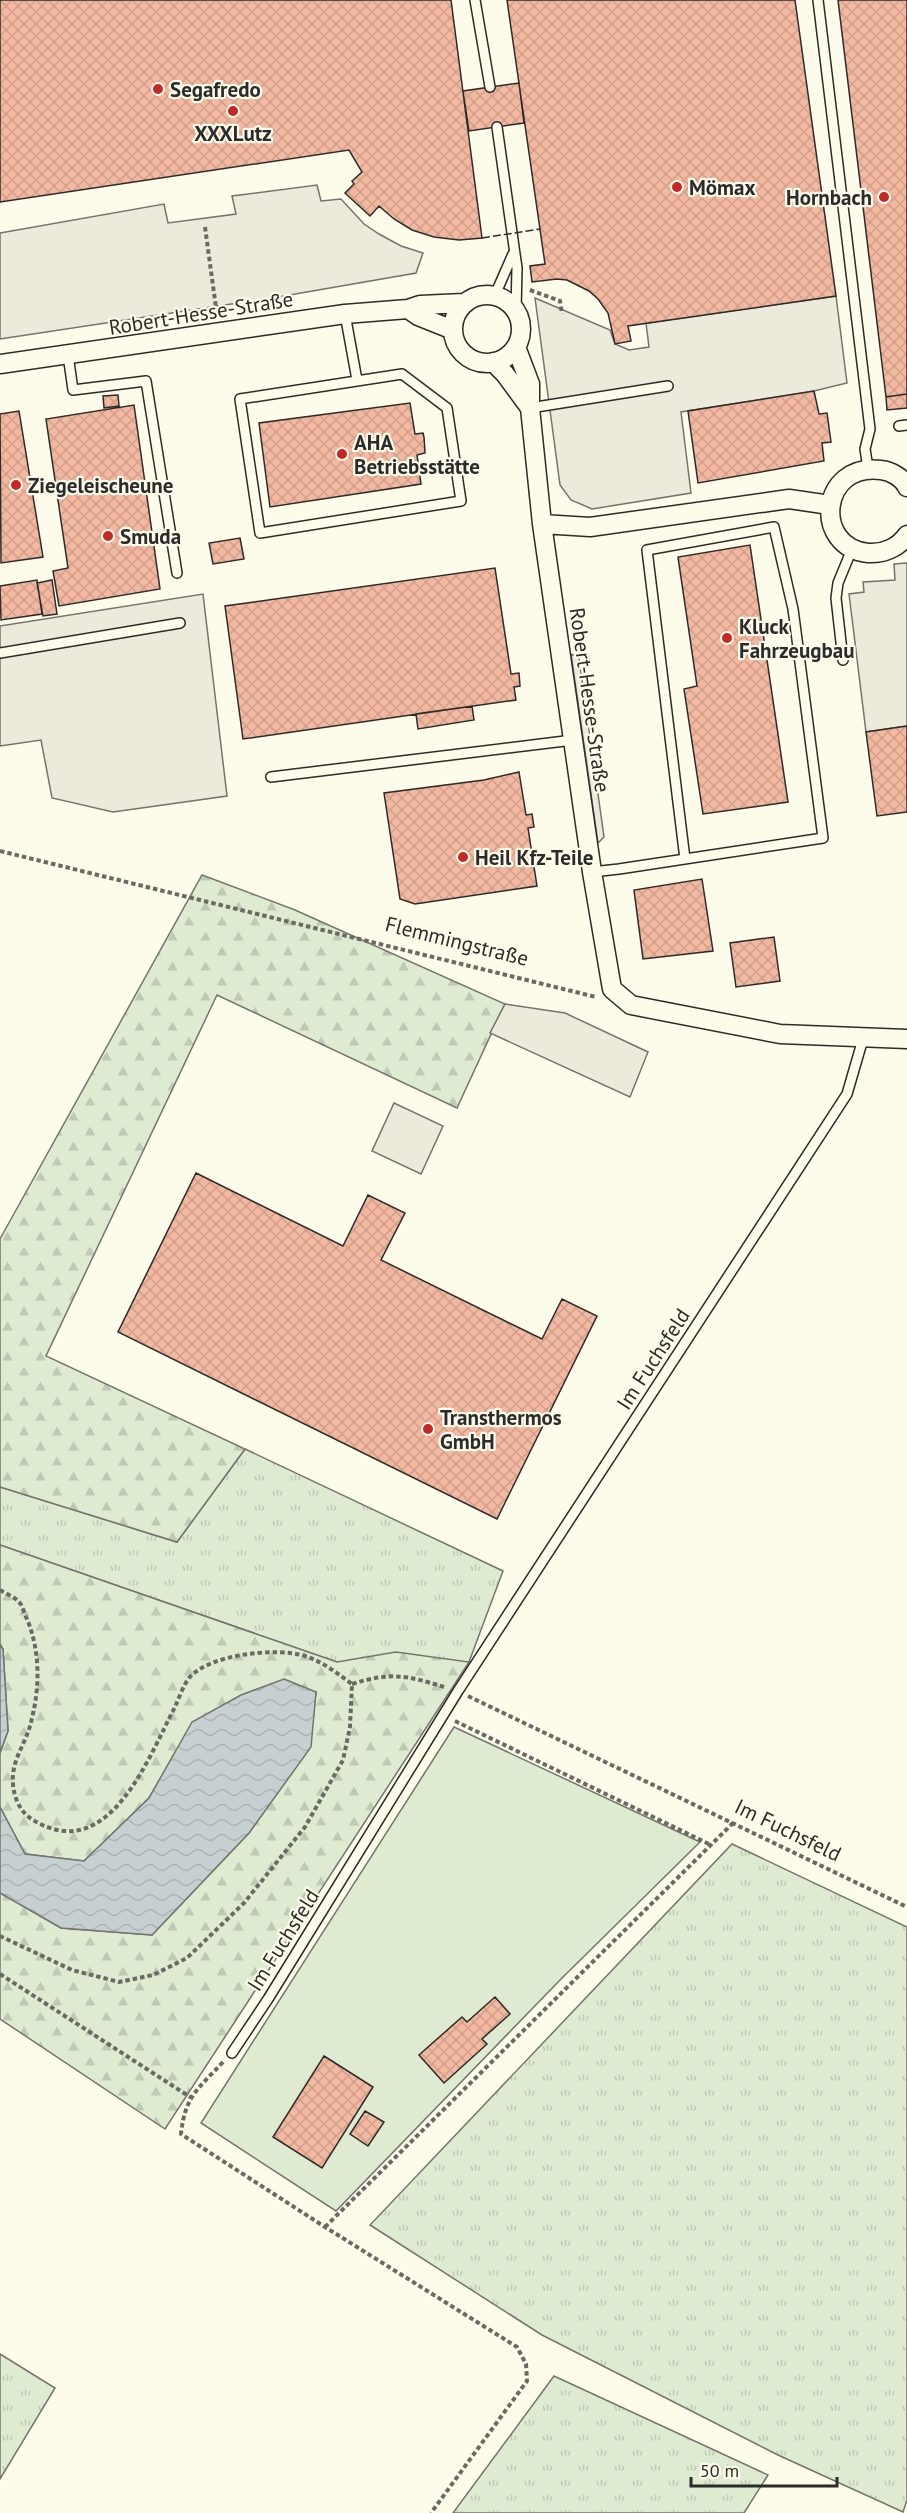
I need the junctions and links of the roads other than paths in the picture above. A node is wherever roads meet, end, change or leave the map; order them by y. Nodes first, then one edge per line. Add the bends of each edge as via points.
1 (475, 0) edge
2 (818, 0) edge
3 (490, 87) dead end
4 (498, 127) dead end
5 (513, 254) junction
6 (495, 296) junction
7 (464, 303) junction
8 (408, 309) junction
9 (516, 310) junction
10 (345, 314) junction
11 (453, 330) junction
12 (516, 347) junction
13 (68, 355) junction
14 (494, 362) junction
15 (0, 364) edge
16 (357, 380) junction
17 (668, 386) dead end
18 (530, 408) junction
19 (868, 468) junction
20 (907, 487) edge
21 (830, 505) junction
22 (542, 524) junction
23 (906, 539) edge
24 (852, 549) junction
25 (177, 573) dead end
26 (180, 623) dead end
27 (0, 653) edge
28 (843, 660) dead end
29 (573, 740) junction
30 (271, 777) dead end
31 (685, 859) junction
32 (592, 872) junction
33 (863, 1039) junction
34 (907, 1039) edge
35 (232, 2053) road end

1 - 3 lane
2 - 19 lane via 870,429
4 - 5 lane
5 - 6 lane
5 - 9 lane via 517,268
6 - 7 street via 484,295
6 - 9 street
7 - 8 street, Robert-Hesse-Straße via 420,304
7 - 11 street
8 - 10 street, Robert-Hesse-Straße
8 - 11 street
9 - 12 street via 521,329
10 - 13 street, Robert-Hesse-Straße
10 - 16 lane
11 - 14 street via 462,351 482,363
12 - 14 street
12 - 18 street, Robert-Hesse-Straße via 530,384
13 - 15 street, Robert-Hesse-Straße
13 - 25 lane via 73,390 146,381
14 - 18 street
16 - 16 lane via 240,399 260,533 461,501 447,408 402,374
17 - 18 lane
18 - 22 street, Robert-Hesse-Straße
19 - 20 street via 888,471
19 - 21 street via 844,478
21 - 22 street via 789,499 590,527
21 - 24 street via 836,533
22 - 29 street, Robert-Hesse-Straße
23 - 24 street via 891,550 876,554
24 - 28 lane via 836,598
26 - 27 lane
29 - 30 lane
29 - 32 street, Robert-Hesse-Straße
31 - 31 lane via 824,838 793,609 774,527 647,550
31 - 32 lane
32 - 33 street, Robert-Hesse-Straße via 609,981 631,1005 780,1034
33 - 34 street
33 - 35 lane, Im Fuchsfeld via 847,1094 458,1691

